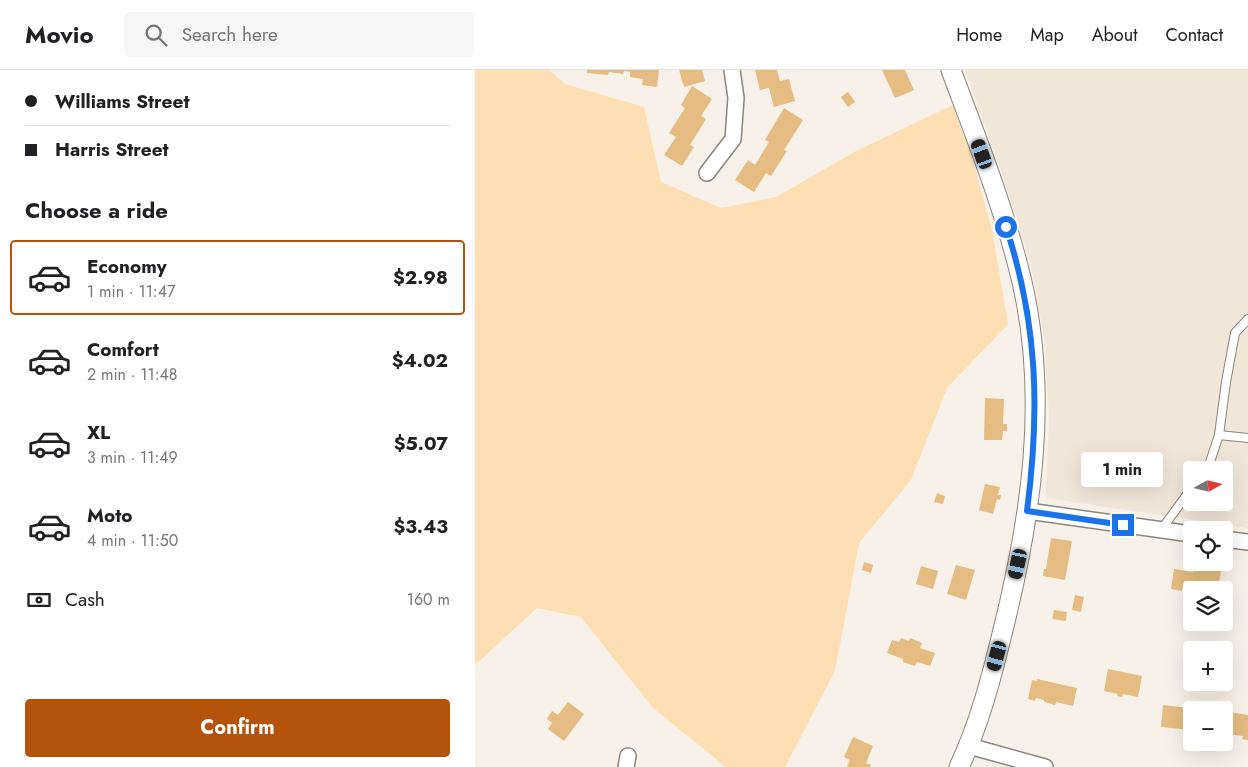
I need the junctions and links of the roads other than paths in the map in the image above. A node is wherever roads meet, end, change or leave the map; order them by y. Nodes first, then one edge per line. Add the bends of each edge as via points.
1 (732, 70) edge
2 (951, 70) edge
3 (707, 173) dead end
4 (1248, 319) edge
5 (1219, 435) junction
6 (1248, 438) edge
7 (1210, 461) edge
8 (1183, 499) edge
9 (1027, 511) junction
10 (1161, 530) junction
11 (1183, 533) edge
12 (1233, 540) edge
13 (1248, 542) edge
14 (969, 746) junction
15 (959, 767) edge
16 (1045, 767) edge

1 - 3 street via 736,98 733,139
2 - 9 street via 1012,246 1029,322 1036,400
4 - 5 lane via 1235,333
5 - 6 lane
5 - 7 lane
8 - 10 lane
9 - 10 street
9 - 14 street via 999,646
10 - 11 street
12 - 13 street
14 - 15 street
14 - 16 street

